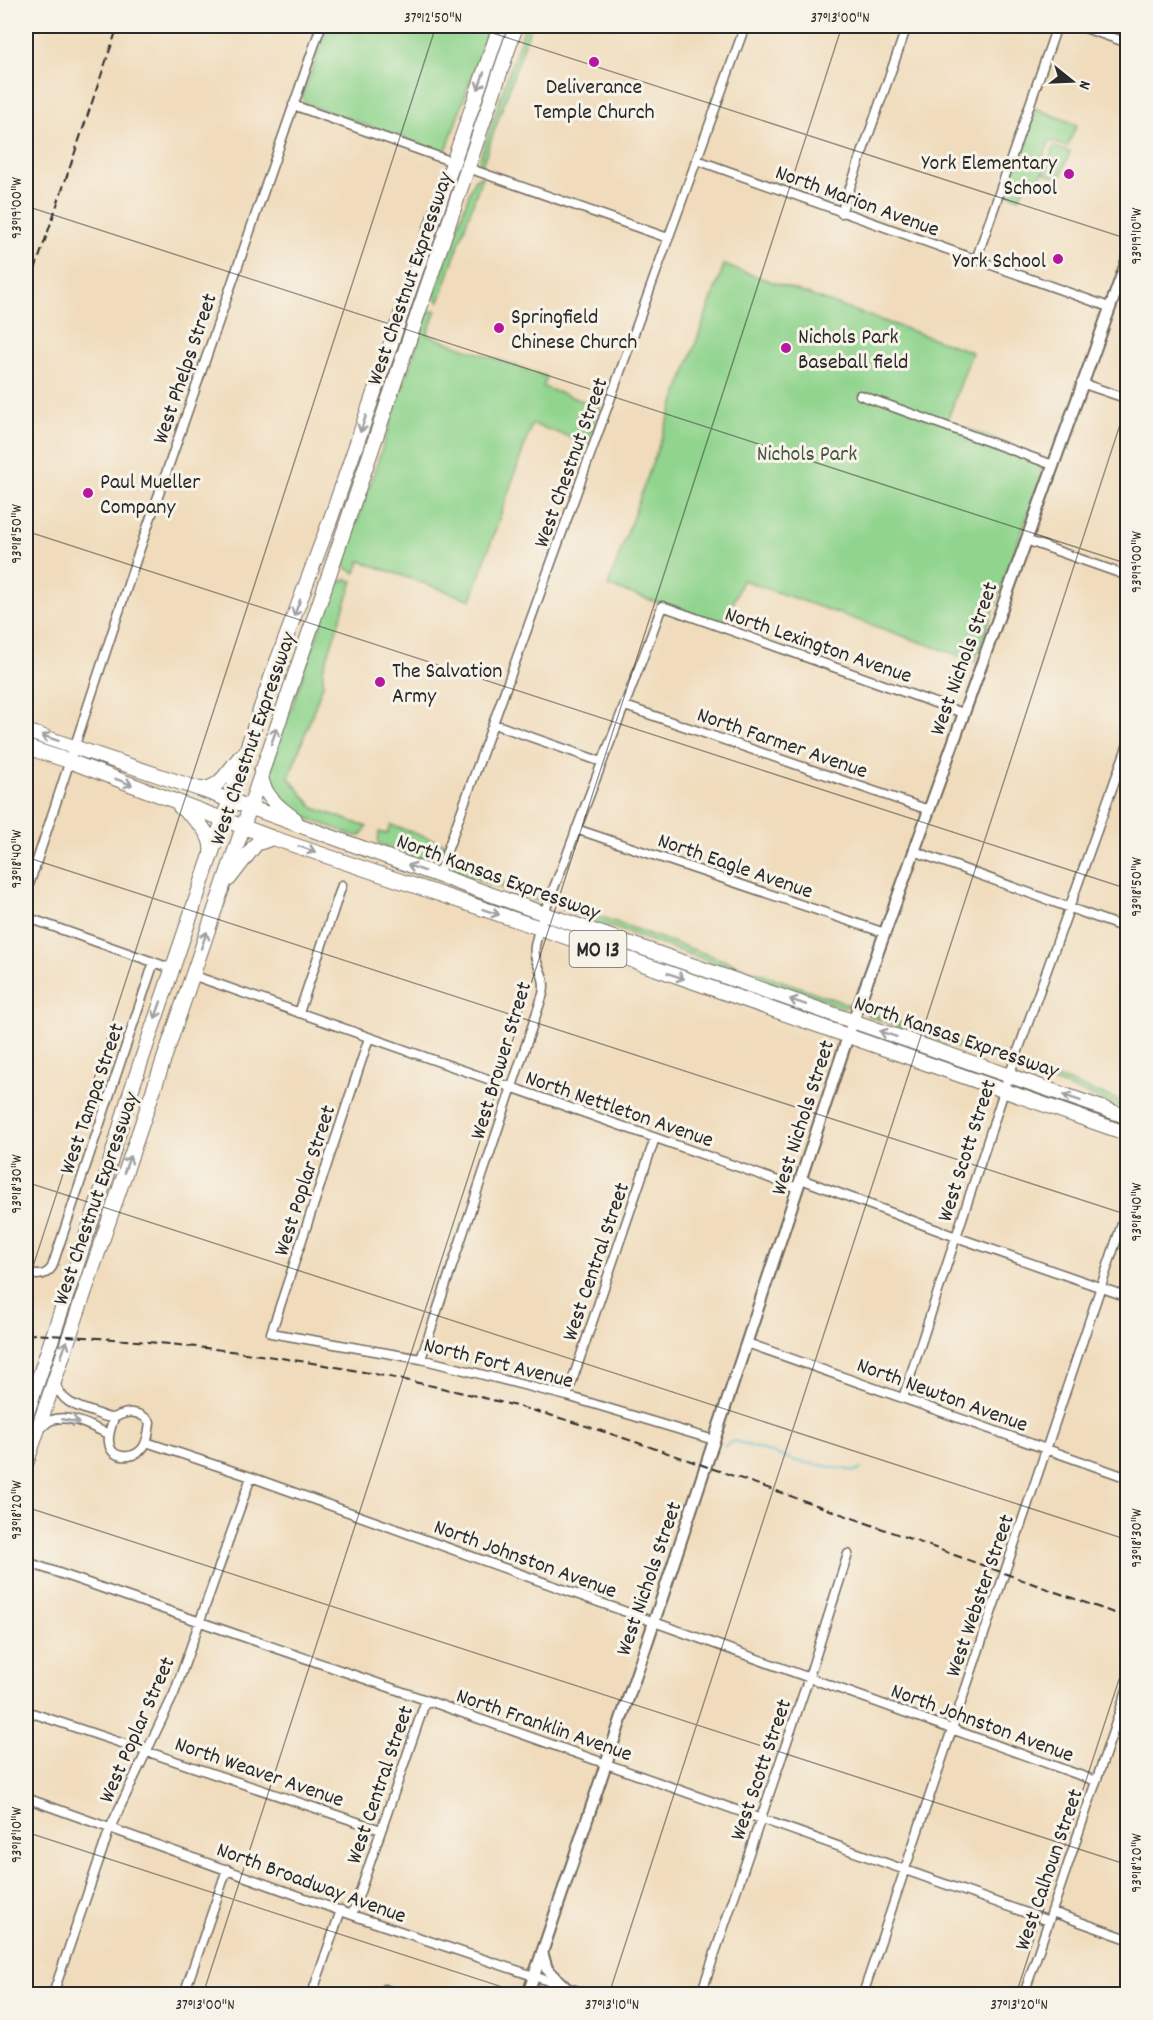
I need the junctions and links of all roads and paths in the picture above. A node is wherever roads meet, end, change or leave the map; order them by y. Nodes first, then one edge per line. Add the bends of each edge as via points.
1 (321, 26) edge
2 (500, 26) edge
3 (516, 26) edge
4 (745, 26) edge
5 (907, 26) edge
6 (1057, 26) edge
7 (1078, 26) edge
8 (1128, 43) edge
9 (293, 105) junction
10 (698, 160) junction
11 (453, 162) junction
12 (468, 168) junction
13 (841, 213) junction
14 (668, 238) junction
15 (1128, 258) edge
16 (976, 260) junction
17 (1109, 307) junction
18 (1081, 383) junction
19 (860, 395) dead end
20 (1128, 399) edge
21 (1053, 465) junction
22 (1026, 540) junction
23 (1128, 576) edge
24 (662, 606) joint
25 (625, 706) junction
26 (963, 713) junction
27 (494, 724) junction
28 (26, 730) edge
29 (1128, 744) edge
30 (74, 746) junction
31 (26, 747) edge
32 (248, 747) junction
33 (69, 761) junction
34 (602, 762) junction
35 (261, 771) junction
36 (199, 789) junction
37 (160, 795) junction
38 (230, 801) junction
39 (249, 808) junction
40 (929, 810) junction
41 (224, 819) junction
42 (242, 826) junction
43 (309, 829) junction
44 (576, 829) junction
45 (273, 838) junction
46 (914, 851) junction
47 (209, 863) junction
48 (438, 876) junction
49 (342, 885) dead end
50 (220, 893) junction
51 (26, 894) edge
52 (1069, 907) junction
53 (546, 914) junction
54 (26, 917) edge
55 (540, 928) junction
56 (1128, 929) edge
57 (885, 933) junction
58 (154, 962) junction
59 (173, 969) junction
60 (192, 975) junction
61 (299, 1012) junction
62 (853, 1021) junction
63 (848, 1036) junction
64 (369, 1038) junction
65 (1009, 1076) junction
66 (511, 1088) junction
67 (1004, 1090) junction
68 (1128, 1118) edge
69 (1128, 1134) edge
70 (655, 1138) junction
71 (799, 1183) junction
72 (1128, 1206) edge
73 (956, 1237) junction
74 (26, 1273) edge
75 (1101, 1288) junction
76 (1128, 1297) edge
77 (271, 1333) joint
78 (747, 1342) junction
79 (421, 1359) junction
80 (54, 1379) junction
81 (567, 1396) junction
82 (903, 1398) junction
83 (26, 1416) edge
84 (114, 1419) junction
85 (36, 1434) junction
86 (109, 1434) junction
87 (714, 1440) junction
88 (146, 1442) junction
89 (1047, 1450) junction
90 (26, 1464) edge
91 (251, 1477) junction
92 (1128, 1478) edge
93 (848, 1554) dead end
94 (27, 1562) dead end
95 (201, 1622) junction
96 (654, 1622) junction
97 (809, 1677) junction
98 (1128, 1687) edge
99 (426, 1700) junction
100 (1124, 1708) edge
101 (26, 1711) edge
102 (952, 1730) junction
103 (148, 1751) junction
104 (605, 1763) junction
105 (1096, 1781) junction
106 (26, 1798) edge
107 (761, 1818) junction
108 (110, 1828) junction
109 (381, 1830) junction
110 (227, 1869) junction
111 (904, 1870) junction
112 (341, 1910) junction
113 (1052, 1912) junction
114 (352, 1915) junction
115 (1049, 1921) junction
116 (1128, 1939) edge
117 (542, 1952) junction
118 (533, 1976) junction
119 (565, 1987) junction
120 (384, 1989) dead end
121 (53, 1995) edge
122 (184, 1995) edge
123 (312, 1995) edge
124 (400, 1995) edge
125 (528, 1995) edge
126 (587, 1995) edge
127 (701, 1995) edge
128 (863, 1995) edge
129 (1024, 1995) edge

1 - 9 street, West Phelps Street
2 -> 11 main road, West Chestnut Expressway
3 - 12 main road, West Chestnut Expressway
4 - 10 street, West Chestnut Street
5 - 13 street
6 - 16 street
7 - 8 street
9 - 11 street
9 - 30 street, West Phelps Street
10 - 13 street, North Marion Avenue
10 - 14 street, West Chestnut Street
11 -> 32 main road, West Chestnut Expressway
12 - 14 street
35 -> 12 main road, West Chestnut Expressway
13 - 16 street, North Marion Avenue
14 - 27 street, West Chestnut Street
15 - 17 street, West Nichols Street
16 - 17 street, North Marion Avenue
17 - 18 street, West Nichols Street
18 - 20 street
18 - 21 street, West Nichols Street
19 - 21 street
21 - 22 street, West Nichols Street
22 - 23 street
22 - 26 street, West Nichols Street
24 - 25 street, West Brower Street
24 - 26 street, North Lexington Avenue
25 - 34 street, West Brower Street
25 - 40 street, North Farmer Avenue
26 - 40 street, West Nichols Street
27 - 34 street
27 - 48 street, West Chestnut Street
30 -> 28 main road, North Kansas Expressway / MO 13
29 - 52 street, West Scott Street
30 - 33 street, West Phelps Street
30 - 36 main road, North Kansas Expressway / MO 13
31 - 33 main road, North Kansas Expressway / MO 13
32 - 36 main road via 220,781
32 - 38 main road, West Chestnut Expressway
33 -> 37 main road, North Kansas Expressway / MO 13
33 - 51 street, West Phelps Street
34 - 44 street, West Brower Street
35 - 39 main road, West Chestnut Expressway
35 - 43 main road via 270,798
36 - 38 main road, North Kansas Expressway / MO 13
37 - 41 main road, North Kansas Expressway / MO 13
37 - 47 main road via 206,831 211,842
38 - 39 main road, North Kansas Expressway / MO 13
38 - 41 main road, West Chestnut Expressway
39 - 42 main road, West Chestnut Expressway
39 - 43 main road, North Kansas Expressway / MO 13
40 - 46 street, West Nichols Street
41 - 42 main road, North Kansas Expressway / MO 13
41 - 47 main road, West Chestnut Expressway
42 - 45 main road, North Kansas Expressway / MO 13
42 - 50 main road, West Chestnut Expressway
48 -> 43 main road, North Kansas Expressway / MO 13
44 - 53 street, West Brower Street
44 - 57 street, North Eagle Avenue
45 - 50 main road via 256,843 249,850
45 -> 55 main road, North Kansas Expressway / MO 13
46 - 52 street
46 - 57 street, West Nichols Street
47 - 59 main road, West Chestnut Expressway
48 - 53 main road, North Kansas Expressway / MO 13
49 - 61 street
60 -> 50 main road, West Chestnut Expressway
52 - 56 street
52 - 65 street, West Scott Street
53 - 55 street, West Brower Street
62 -> 53 main road, North Kansas Expressway / MO 13
54 - 58 street
55 -> 63 main road, North Kansas Expressway / MO 13
55 - 66 street, West Brower Street via 535,954 545,980 544,990
57 - 62 street, West Nichols Street
58 - 59 street
58 - 74 street, West Tampa Street via 52,1267 42,1275
59 -> 83 main road, West Chestnut Expressway
60 - 61 street, North Nettleton Avenue
80 -> 60 main road, West Chestnut Expressway
61 - 64 street, North Nettleton Avenue
62 - 63 street, West Nichols Street
65 -> 62 main road, North Kansas Expressway / MO 13
63 - 67 main road, North Kansas Expressway / MO 13
63 - 71 street, West Nichols Street
64 - 66 street, North Nettleton Avenue
64 - 77 street, West Poplar Street
65 - 67 street, West Scott Street
68 -> 65 main road, North Kansas Expressway / MO 13
66 - 70 street, North Nettleton Avenue
66 - 79 street, West Brower Street
67 - 69 main road, North Kansas Expressway / MO 13
67 - 73 street, West Scott Street
70 - 71 street, North Nettleton Avenue
70 - 81 street, West Central Street
71 - 73 street, North Nettleton Avenue
71 - 78 street, West Nichols Street
72 - 75 street, West Webster Street
73 - 75 street, North Nettleton Avenue
73 - 82 street, West Scott Street
75 - 76 street, North Nettleton Avenue
75 - 89 street, West Webster Street
77 - 79 street, North Fort Avenue
78 - 82 street, North Newton Avenue
78 - 87 street, West Nichols Street
79 - 81 street, North Fort Avenue
80 - 84 street via 57,1391 67,1402
80 - 85 main road, West Chestnut Expressway
81 - 87 street, North Fort Avenue
82 - 89 street, North Newton Avenue
84 - 86 street
84 - 88 street via 129,1413 145,1417 150,1422
85 -> 86 street via 51,1420 61,1419
85 - 90 main road, West Chestnut Expressway
86 - 88 street via 112,1450 126,1457 141,1450
87 - 96 street, West Nichols Street
88 - 91 street, North Johnston Avenue
89 - 92 street, North Newton Avenue
89 - 102 street, West Webster Street
91 - 95 street, West Poplar Street
91 - 96 street, North Johnston Avenue
93 - 97 street, West Scott Street
94 - 95 street, North Franklin Avenue
95 - 99 street, North Franklin Avenue
95 - 103 street, West Poplar Street
96 - 97 street, North Johnston Avenue
96 - 104 street, West Nichols Street
97 - 102 street, North Johnston Avenue
97 - 107 street, West Scott Street
98 - 100 street, West Calhoun Street
99 - 104 street, North Franklin Avenue
99 - 109 street, West Central Street
100 - 105 street, West Calhoun Street
101 - 103 street, North Weaver Avenue
102 - 105 street, North Johnston Avenue
102 - 111 street, West Webster Street
103 - 108 street, West Poplar Street
103 - 109 street, North Weaver Avenue
104 - 107 street, North Franklin Avenue
104 - 117 street, West Nichols Street
105 - 113 street, West Calhoun Street
106 - 108 street, North Broadway Avenue
107 - 111 street, North Franklin Avenue
107 - 127 street, West Scott Street
108 - 110 street, North Broadway Avenue
108 - 121 street, West Poplar Street
109 - 114 street, West Central Street
110 - 112 street, North Broadway Avenue
110 - 122 street
111 - 115 street, North Franklin Avenue
111 - 128 street, West Webster Street
112 - 114 street, North Broadway Avenue
112 - 123 street
113 - 115 street, West Calhoun Street
113 - 116 street
114 - 118 street, North Broadway Avenue
115 - 129 street, West Calhoun Street
117 - 118 street, West Nichols Street
117 - 119 street via 547,1969
118 - 119 street, North Broadway Avenue
118 - 125 street, West Nichols Street
119 - 126 street, North Broadway Avenue
120 - 124 street

